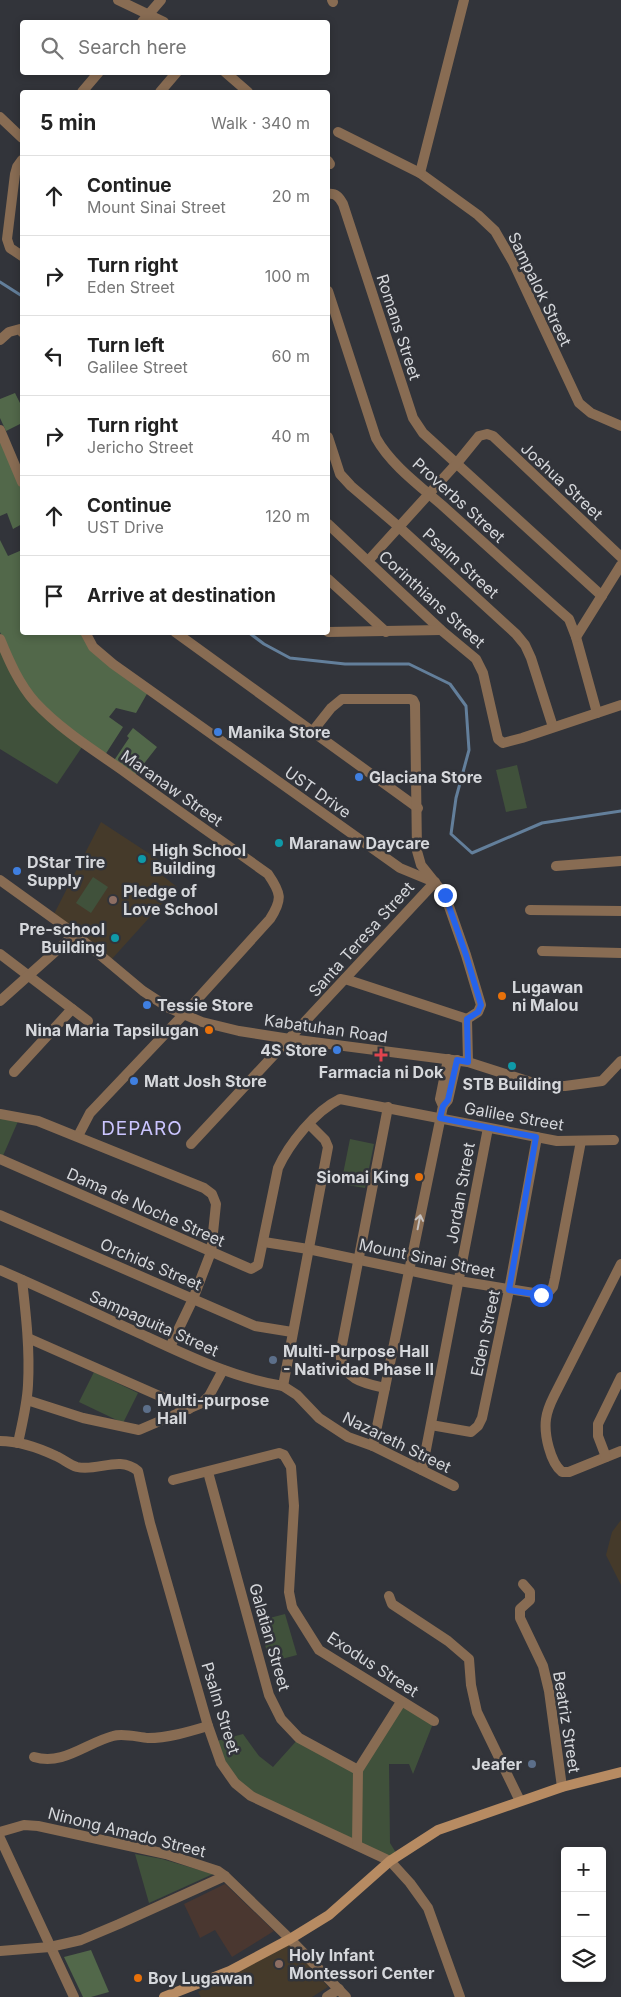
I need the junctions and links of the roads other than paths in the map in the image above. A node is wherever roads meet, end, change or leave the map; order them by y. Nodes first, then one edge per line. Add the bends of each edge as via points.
1 (118, 0) edge
2 (161, 0) edge
3 (464, 0) edge
4 (149, 14) junction
5 (144, 20) edge
6 (160, 20) edge
7 (96, 75) edge
8 (174, 75) edge
9 (228, 75) edge
10 (84, 90) edge
11 (162, 90) edge
12 (242, 90) edge
13 (0, 117) edge
14 (338, 132) dead end
15 (20, 136) edge
16 (20, 164) edge
17 (420, 173) junction
18 (330, 194) edge
19 (20, 253) edge
20 (330, 297) edge
21 (20, 329) edge
22 (0, 340) edge
23 (621, 426) edge
24 (0, 430) edge
25 (330, 443) edge
26 (457, 463) junction
27 (20, 477) edge
28 (429, 494) junction
29 (330, 526) edge
30 (399, 527) junction
31 (621, 557) edge
32 (368, 561) junction
33 (621, 565) edge
34 (330, 581) edge
35 (602, 596) junction
36 (440, 630) junction
37 (330, 632) edge
38 (386, 632) junction
39 (87, 635) edge
40 (180, 635) edge
41 (576, 637) junction
42 (0, 640) edge
43 (621, 705) edge
44 (597, 713) junction
45 (553, 727) junction
46 (312, 732) junction
47 (418, 808) junction
48 (621, 861) edge
49 (556, 866) dead end
50 (0, 880) edge
51 (435, 882) junction
52 (530, 910) dead end
53 (621, 911) edge
54 (75, 934) junction
55 (542, 951) dead end
56 (621, 953) edge
57 (0, 954) edge
58 (29, 976) junction
59 (345, 979) junction
60 (0, 1001) edge
61 (72, 1009) junction
62 (183, 1015) junction
63 (467, 1019) junction
64 (88, 1021) dead end
65 (290, 1039) junction
66 (452, 1060) junction
67 (621, 1061) edge
68 (468, 1062) junction
69 (14, 1072) dead end
70 (388, 1107) junction
71 (0, 1114) edge
72 (440, 1118) junction
73 (309, 1124) junction
74 (488, 1128) junction
75 (78, 1136) junction
76 (536, 1137) junction
77 (614, 1140) dead end
78 (581, 1141) junction
79 (191, 1144) dead end
80 (0, 1159) edge
81 (0, 1215) edge
82 (264, 1242) junction
83 (308, 1249) junction
84 (210, 1252) junction
85 (359, 1259) junction
86 (621, 1264) edge
87 (0, 1270) edge
88 (410, 1270) junction
89 (22, 1280) junction
90 (459, 1281) junction
91 (509, 1290) junction
92 (193, 1299) junction
93 (292, 1332) junction
94 (28, 1338) junction
95 (170, 1348) junction
96 (223, 1370) junction
97 (621, 1377) edge
98 (283, 1386) junction
99 (385, 1388) junction
100 (27, 1400) junction
101 (189, 1409) junction
102 (431, 1425) junction
103 (0, 1441) edge
104 (18, 1443) junction
105 (374, 1446) junction
106 (621, 1451) edge
107 (606, 1457) junction
108 (422, 1470) junction
109 (208, 1472) junction
110 (173, 1480) dead end
111 (454, 1486) dead end
112 (523, 1584) dead end
113 (390, 1596) dead end
114 (401, 1702) junction
115 (434, 1721) dead end
116 (208, 1726) junction
117 (34, 1757) dead end
118 (358, 1770) junction
119 (621, 1772) edge
120 (562, 1787) junction
121 (520, 1801) junction
122 (0, 1832) edge
123 (0, 1838) edge
124 (357, 1845) junction
125 (390, 1861) junction
126 (225, 1876) junction
127 (290, 1939) junction
128 (50, 1947) junction
129 (0, 1951) edge
130 (342, 1993) edge
131 (74, 1997) edge
132 (164, 1997) edge
133 (327, 1997) edge
134 (460, 1997) edge

1 - 4 street
2 - 4 street
3 - 17 street
4 - 5 street
4 - 6 street
7 - 10 street
8 - 11 street
9 - 12 street
13 - 15 street
14 - 17 street, Sampalok Street
16 - 19 street via 7,239 10,248
17 - 23 street, Sampalok Street via 495,231 513,262 578,403 591,413
18 - 26 street, Romans Street via 339,197 343,204 413,418 423,433
20 - 28 street, Proverbs Street via 376,438 387,455
21 - 22 street via 9,332
24 - 27 street
25 - 30 street, Psalm Street via 340,474
26 - 28 street
26 - 31 street, Joshua Street via 479,436 492,436
26 - 35 street, Romans Street
28 - 30 street
28 - 41 street, Proverbs Street via 568,619
29 - 32 street, Corinthians Street
30 - 32 street
30 - 45 street, Psalm Street via 525,645
32 - 36 street, Corinthians Street
33 - 35 street
34 - 38 street
35 - 41 street
36 - 38 street
36 - 45 street, Corinthians Street via 476,659 483,673 498,740 505,743
37 - 38 street
39 - 51 street, UST Drive via 94,647 121,670 400,868
40 - 46 street
41 - 44 street, Proverbs Street
42 - 62 street, Maranaw Street via 21,683 48,715 268,874 277,886 278,907 270,920
43 - 44 street
44 - 45 street
46 - 47 street
46 - 47 street via 331,708 342,700 413,700 416,708
47 - 51 street via 419,860
48 - 49 street
50 - 54 street, Kabatuhan Road
51 - 59 street, Santa Teresa Street
51 - 63 street via 445,895 481,1005 478,1012
52 - 53 street
54 - 58 street
54 - 62 street, Kabatuhan Road via 143,991
55 - 56 street
57 - 58 street
58 - 60 street
58 - 61 street
59 - 63 street
59 - 65 street, Santa Teresa Street
61 - 64 street
61 - 69 street
62 - 65 street, Kabatuhan Road via 219,1027
62 - 75 street, Maranaw Street via 90,1113
63 - 68 street
65 - 66 street, Kabatuhan Road
65 - 79 street, Santa Teresa Street
66 - 68 street, Kabatuhan Road
66 - 72 street via 448,1100
67 - 68 street, Kabatuhan Road via 602,1080 565,1086 542,1086
70 - 72 street, Galilee Street
70 - 73 street, Galilee Street via 340,1099 331,1103
70 - 85 street
71 - 75 street via 38,1120
72 - 74 street, Galilee Street
88 -> 72 street
73 - 82 street, Galilee Street via 278,1168
73 - 83 street via 328,1146
74 - 76 street, Galilee Street
74 - 90 street, Jordan Street
75 - 84 street via 212,1194 216,1204
76 - 78 street, Galilee Street
76 - 91 street, Eden Street
77 - 78 street, Galilee Street
78 - 91 street, Mount Sinai Street via 553,1287 546,1295
80 - 84 street, Dama de Noche Street
81 - 92 street, Orchids Street
82 - 83 street, Mount Sinai Street
82 - 84 street, Dama de Noche Street via 258,1266 251,1269
83 - 85 street, Mount Sinai Street
83 - 93 street
84 - 92 street
85 - 88 street, Mount Sinai Street
85 - 99 street via 340,1355 342,1367 353,1378
86 - 107 street via 554,1396 546,1419 552,1454 562,1472
87 - 89 street, Sampaguita Street
88 - 90 street, Mount Sinai Street
88 - 99 street
89 - 94 street
89 - 95 street, Sampaguita Street
90 - 91 street, Mount Sinai Street
90 - 102 street, Jordan Street
91 - 102 street, Eden Street via 478,1426 471,1432
92 - 93 street, Orchids Street via 256,1326
92 - 95 street
93 - 98 street
94 - 100 street
94 - 101 street
95 - 96 street, Sampaguita Street
96 - 98 street, Sampaguita Street via 258,1382
96 - 101 street via 209,1396
97 - 107 street via 598,1424 598,1436
98 - 105 street, Nazareth Street via 297,1395 318,1418 348,1437
99 - 105 street
100 - 101 street via 83,1418 138,1430
100 - 104 street
102 - 108 street, Jordan Street
103 - 104 street
104 - 116 street, Psalm Street via 48,1452 76,1466 123,1463 138,1471
105 - 108 street, Nazareth Street
106 - 107 street
108 - 111 street, Nazareth Street
109 - 110 street
109 - 114 street, Exodus Street via 279,1453 284,1455 291,1466 294,1506 289,1592 292,1608 319,1650
109 - 118 street, Galatian Street via 269,1695 281,1719 300,1738
112 - 120 street, Beatriz Street via 530,1592 530,1600 520,1609 520,1618 543,1666 547,1682
113 - 121 street via 392,1604 469,1659 477,1712
114 - 115 street, Exodus Street
114 - 118 street
116 - 117 street via 165,1737 115,1735 58,1759
116 - 124 street, Psalm Street via 221,1763 235,1783 251,1796
118 - 124 street
119 - 120 main road
120 - 121 main road
121 - 125 main road via 438,1830
122 - 126 street, Ninong Amado Street via 24,1825 38,1826 166,1854
123 - 128 street
124 - 125 street, Psalm Street
125 - 127 main road via 329,1915
125 - 134 street via 428,1908
126 - 127 street, Ninong Amado Street
126 - 128 street via 81,1940
127 - 130 street, Ninong Amado Street
127 - 132 main road via 230,1970
128 - 129 street
128 - 131 street
130 - 133 street

